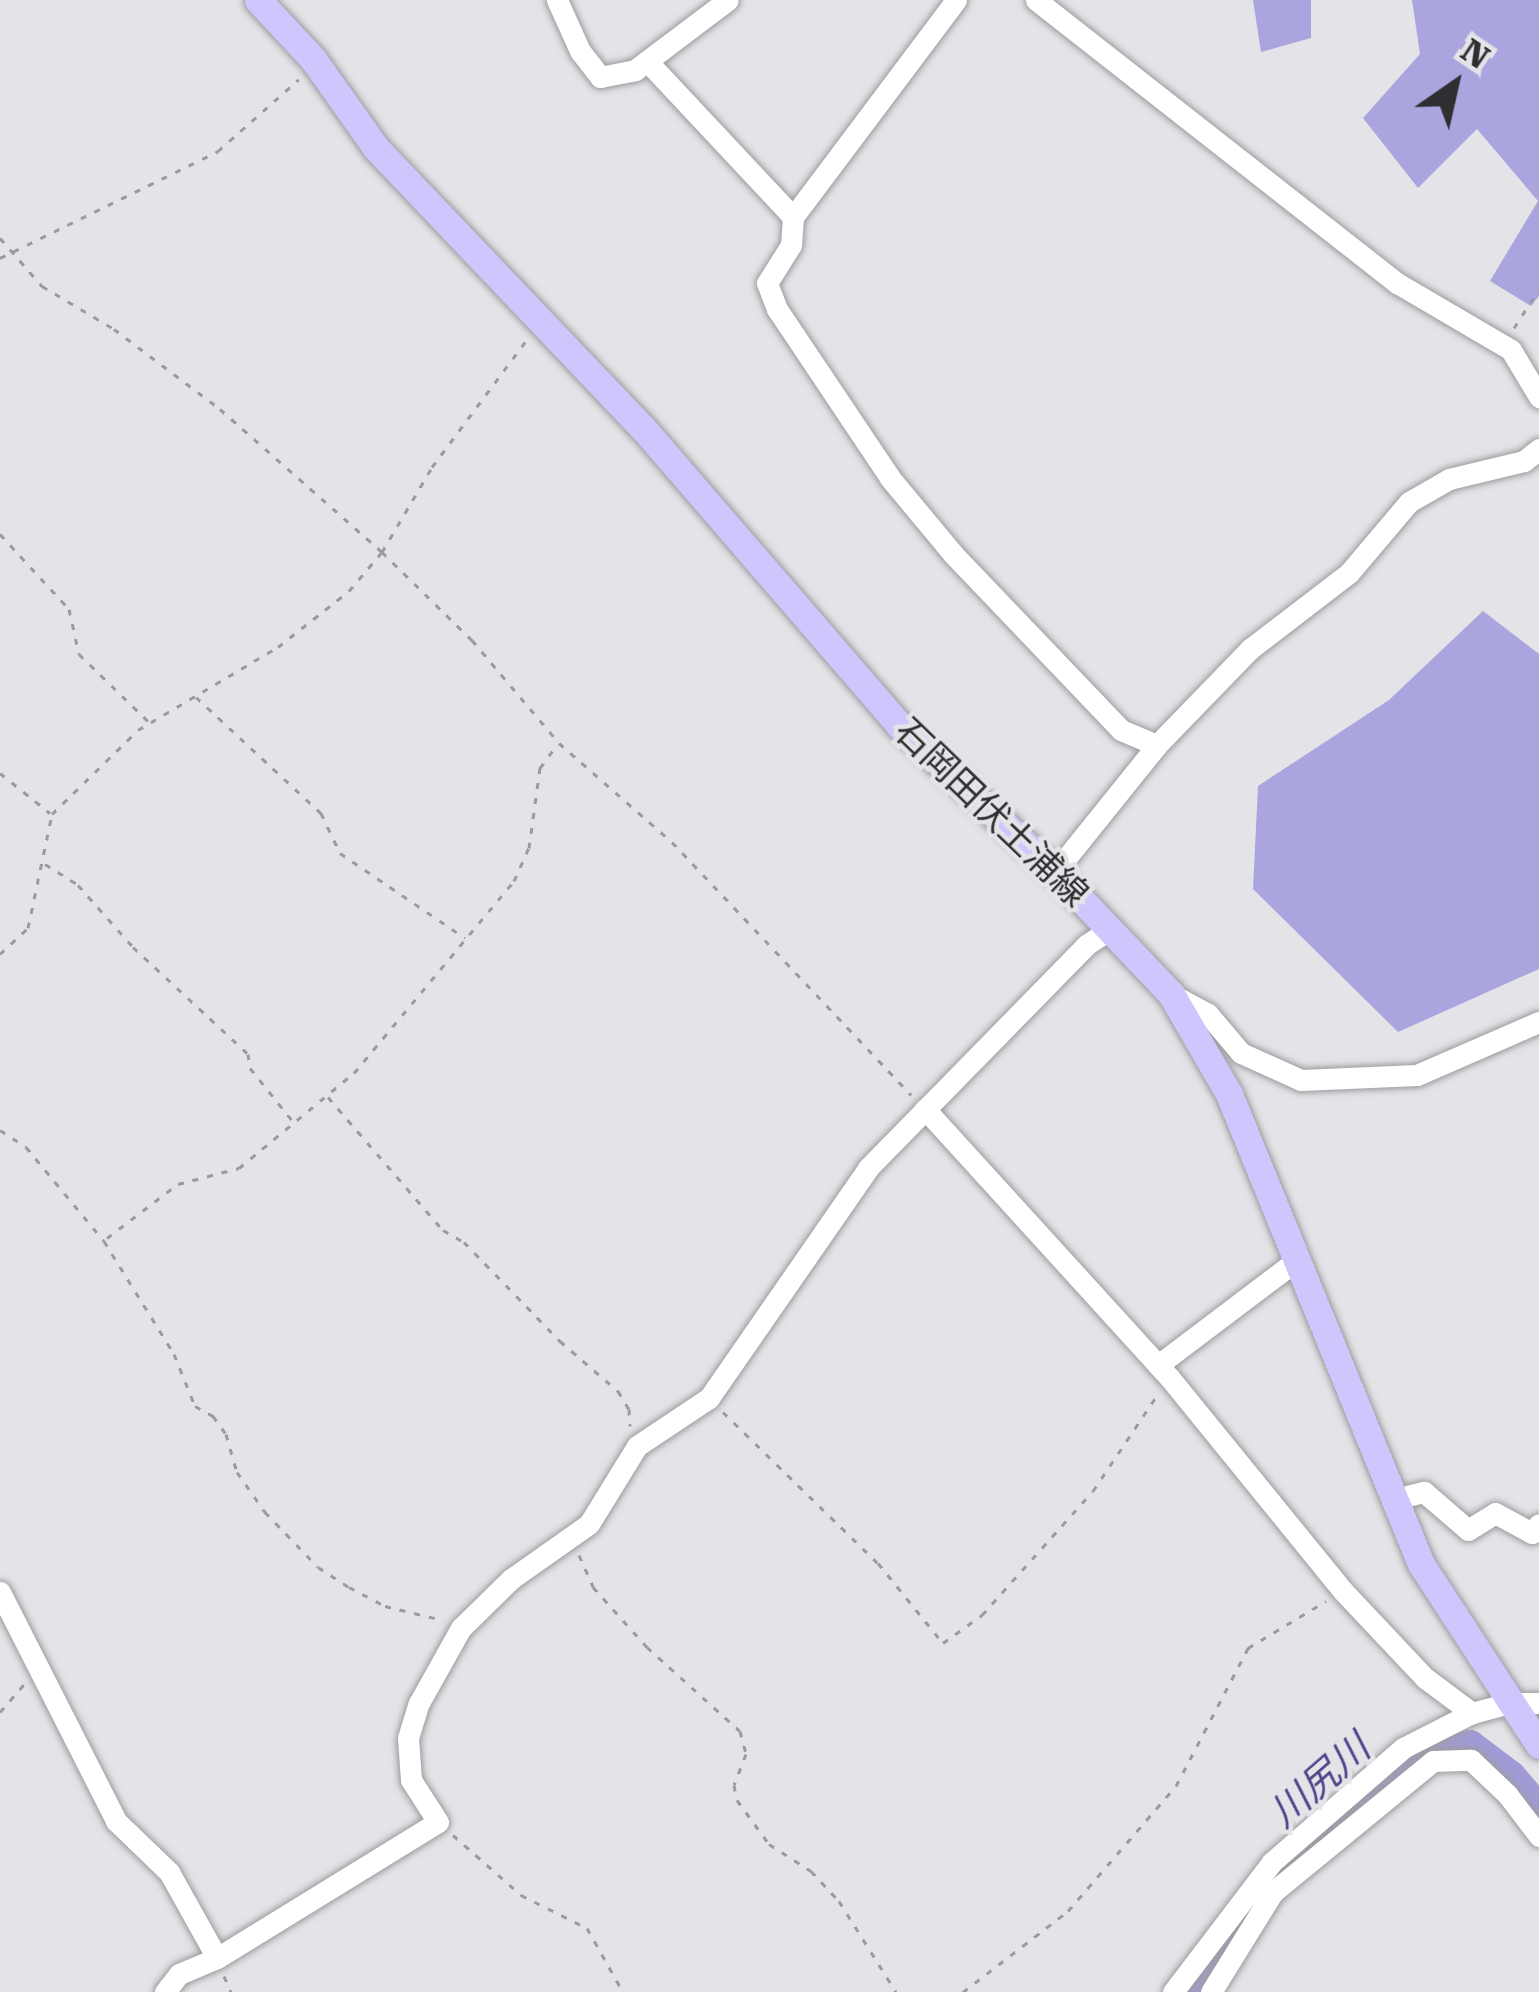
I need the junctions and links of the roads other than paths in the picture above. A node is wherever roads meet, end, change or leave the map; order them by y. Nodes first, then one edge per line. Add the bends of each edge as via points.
1 (258, 0) edge
2 (557, 0) edge
3 (728, 0) edge
4 (956, 0) edge
5 (1036, 0) edge
6 (647, 61) junction
7 (794, 217) junction
8 (1511, 350) junction
9 (1539, 368) edge
10 (1539, 397) edge
11 (1539, 449) edge
12 (1157, 745) junction
13 (1055, 872) junction
14 (1109, 930) junction
15 (1171, 994) junction
16 (1539, 1022) edge
17 (925, 1109) junction
18 (1298, 1259) junction
19 (1163, 1371) junction
20 (1395, 1498) junction
21 (1539, 1524) edge
22 (0, 1592) edge
23 (1509, 1703) junction
24 (1539, 1703) edge
25 (1472, 1713) junction
26 (1539, 1745) edge
27 (1539, 1836) edge
28 (217, 1958) junction
29 (165, 1992) edge
30 (1173, 1992) edge
31 (1211, 1992) edge

1 - 13 main road, 石岡田伏土浦線 via 313,59 376,148 642,427 900,726
2 - 6 street via 600,77
3 - 6 street
4 - 7 street
5 - 8 street via 1397,284
6 - 7 street
7 - 12 street via 791,245 767,283 890,478 1121,730
8 - 9 street
8 - 10 street
11 - 12 street via 1408,502 1348,573 1250,649
12 - 13 street
13 - 14 main road, 石岡田伏土浦線
14 - 15 main road, 石岡田伏土浦線
14 - 17 street
15 - 16 street via 1208,1014 1241,1053 1301,1080 1417,1075
15 - 18 main road, 石岡田伏土浦線 via 1229,1094
17 - 19 street
17 - 28 street via 868,1168 709,1398 637,1446 589,1524 511,1579 461,1628 409,1738 411,1780 438,1822
18 - 19 street
18 - 20 main road, 石岡田伏土浦線
19 - 25 street via 1343,1591 1425,1678
20 - 21 street via 1424,1492 1468,1530 1495,1514 1532,1533
20 - 23 main road, 石岡田伏土浦線 via 1420,1564
22 - 28 street via 116,1821 169,1873
23 - 24 street
23 - 25 street
23 - 26 main road, 石岡田伏土浦線
25 - 30 street via 1403,1748 1272,1862
27 - 31 street via 1471,1760 1433,1761 1273,1892
28 - 29 street via 179,1974

